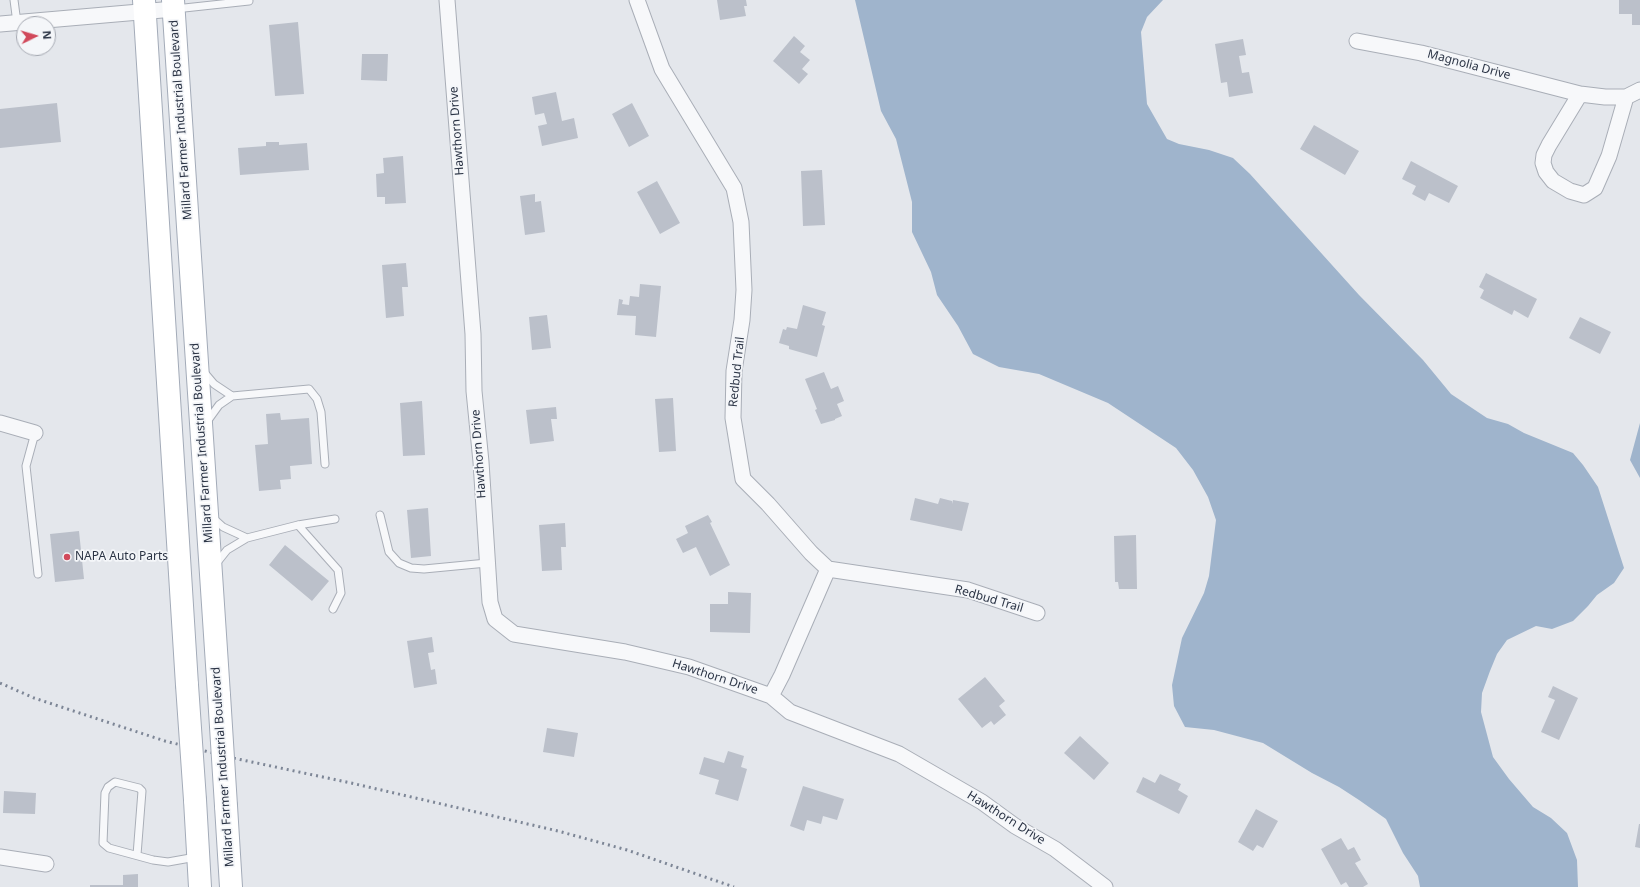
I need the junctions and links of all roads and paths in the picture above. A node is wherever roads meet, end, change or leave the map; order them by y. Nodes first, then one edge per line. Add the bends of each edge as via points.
1 (14, 0) edge
2 (447, 0) edge
3 (637, 0) edge
4 (248, 1) edge
5 (174, 4) edge
6 (145, 6) edge
7 (16, 16) edge
8 (56, 18) edge
9 (16, 23) edge
10 (0, 24) edge
11 (1356, 41) dead end
12 (1640, 90) edge
13 (1580, 94) junction
14 (1626, 97) junction
15 (197, 364) junction
16 (232, 396) junction
17 (0, 423) edge
18 (201, 430) junction
19 (35, 433) joint
20 (324, 464) dead end
21 (207, 512) junction
22 (380, 515) dead end
23 (335, 519) dead end
24 (298, 525) junction
25 (247, 538) junction
26 (487, 563) junction
27 (828, 569) junction
28 (211, 571) junction
29 (38, 574) dead end
30 (333, 609) dead end
31 (1037, 613) dead end
32 (771, 696) junction
33 (137, 856) junction
34 (198, 856) junction
35 (0, 857) edge
36 (46, 864) dead end
37 (200, 887) edge
38 (231, 887) edge
39 (1105, 887) edge

1 - 7 lane
2 - 26 street, Hawthorn Drive via 473,334 474,391
3 - 27 street, Redbud Trail via 662,69 734,188 741,222 744,290 734,371 733,418 743,479
4 - 5 lane
5 - 6 street
5 - 15 main road, Millard Farmer Industrial Boulevard
6 - 8 street
6 - 34 main road, bridge
9 - 10 street
11 - 13 street, Magnolia Drive via 1421,52
12 - 14 street, Magnolia Drive
13 - 14 street, Magnolia Drive
13 - 14 street via 1549,145 1543,163 1546,172 1554,181 1570,191 1584,195 1595,188 1609,156
15 - 16 lane via 214,384
15 - 18 main road, Millard Farmer Industrial Boulevard
16 - 18 lane via 219,405
16 - 20 lane via 309,389 317,398 321,412
17 - 19 street
18 - 21 main road, Millard Farmer Industrial Boulevard
19 - 29 lane via 26,466
21 - 25 lane via 223,527
21 - 28 main road, Millard Farmer Industrial Boulevard
22 - 26 lane via 389,552 399,563 411,568 424,569
23 - 24 lane
24 - 25 lane
24 - 30 lane via 338,570 341,593
25 - 28 lane via 227,550
26 - 32 street, Hawthorn Drive via 490,602 495,618 514,634 626,652 689,667
27 - 31 street, Redbud Trail via 968,590
27 - 32 street, Hawthorn Drive
28 - 38 main road, Millard Farmer Industrial Boulevard, bridge
32 - 39 street, Hawthorn Drive via 790,712 899,754 982,802 1015,826 1055,849
33 - 33 lane via 142,791 115,782 108,787 106,793 103,843 109,848
33 - 34 lane via 168,862
34 - 37 main road
35 - 36 street

